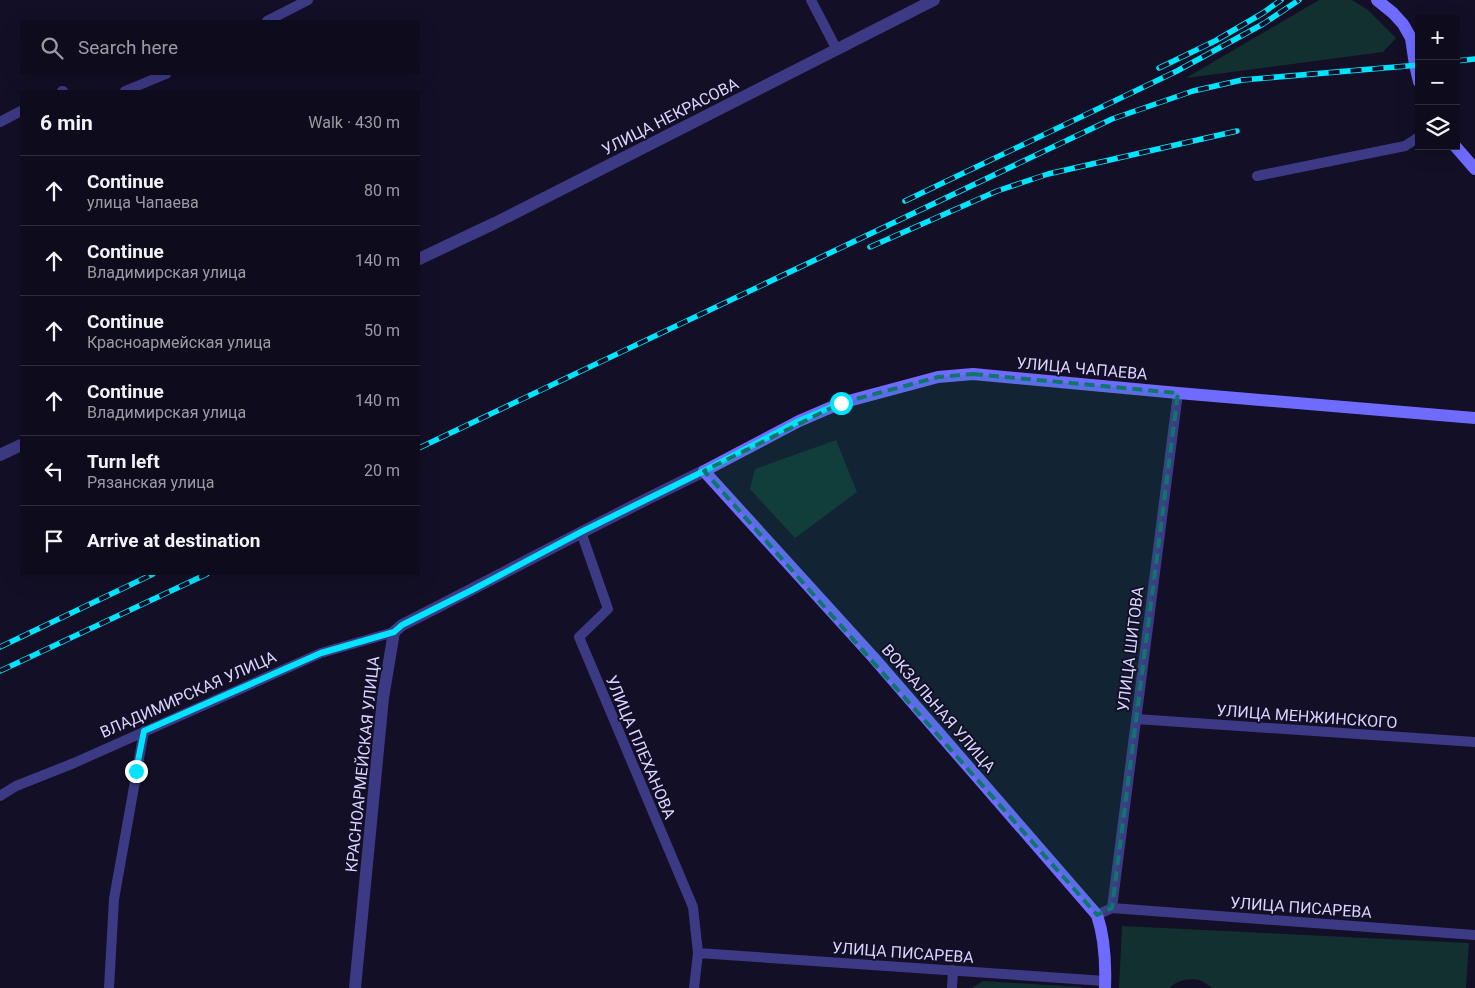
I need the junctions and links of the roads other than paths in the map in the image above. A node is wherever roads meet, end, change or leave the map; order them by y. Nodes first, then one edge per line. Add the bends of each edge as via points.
1 (308, 0) edge
2 (811, 0) edge
3 (934, 0) edge
4 (1377, 0) edge
5 (269, 20) edge
6 (837, 50) junction
7 (1415, 65) edge
8 (164, 75) edge
9 (127, 90) edge
10 (20, 112) edge
11 (0, 122) edge
12 (1415, 140) edge
13 (1458, 150) edge
14 (1475, 169) edge
15 (1257, 176) dead end
16 (420, 259) edge
17 (1178, 393) junction
18 (1475, 418) edge
19 (20, 445) edge
20 (0, 455) edge
21 (704, 471) junction
22 (581, 532) junction
23 (394, 632) junction
24 (1136, 719) junction
25 (144, 731) junction
26 (1475, 742) edge
27 (0, 796) edge
28 (1112, 908) junction
29 (1097, 915) junction
30 (1475, 935) edge
31 (698, 953) junction
32 (953, 970) junction
33 (1105, 985) edge
34 (110, 988) edge
35 (355, 988) edge
36 (694, 988) edge
37 (952, 988) edge

1 - 5 street
2 - 6 street
3 - 6 street, УЛИЦА НЕКРАСОВА
4 - 7 main road via 1403,24 1411,38
6 - 16 street, УЛИЦА НЕКРАСОВА
8 - 9 street
10 - 11 street
12 - 15 street via 1405,146
13 - 14 main road
17 - 18 main road, УЛИЦА ЧАПАЕВА
17 - 21 main road, УЛИЦА ЧАПАЕВА via 973,374 938,377 841,403 799,421
17 - 24 street, УЛИЦА ШИТОВА
19 - 20 street
21 - 22 street
21 - 29 main road, ВОКЗАЛЬНАЯ УЛИЦА via 873,657
22 - 23 street
22 - 31 street, УЛИЦА ПЛЕХАНОВА via 608,609 579,637 693,907
23 - 25 street, ВЛАДИМИРСКАЯ УЛИЦА via 321,653
23 - 35 street, КРАСНОАРМЕЙСКАЯ УЛИЦА via 383,698
24 - 26 street, УЛИЦА МЕНЖИНСКОГО
24 - 28 street, УЛИЦА ШИТОВА
25 - 27 street, ВЛАДИМИРСКАЯ УЛИЦА via 16,786
25 - 34 street via 114,899
28 - 29 street, УЛИЦА ПИСАРЕВА
28 - 30 street, УЛИЦА ПИСАРЕВА
29 - 33 main road, ВОКЗАЛЬНАЯ УЛИЦА via 1106,956
31 - 32 street, УЛИЦА ПИСАРЕВА
31 - 36 street, УЛИЦА ПЛЕХАНОВА
32 - 33 street, УЛИЦА ПИСАРЕВА
32 - 37 street

